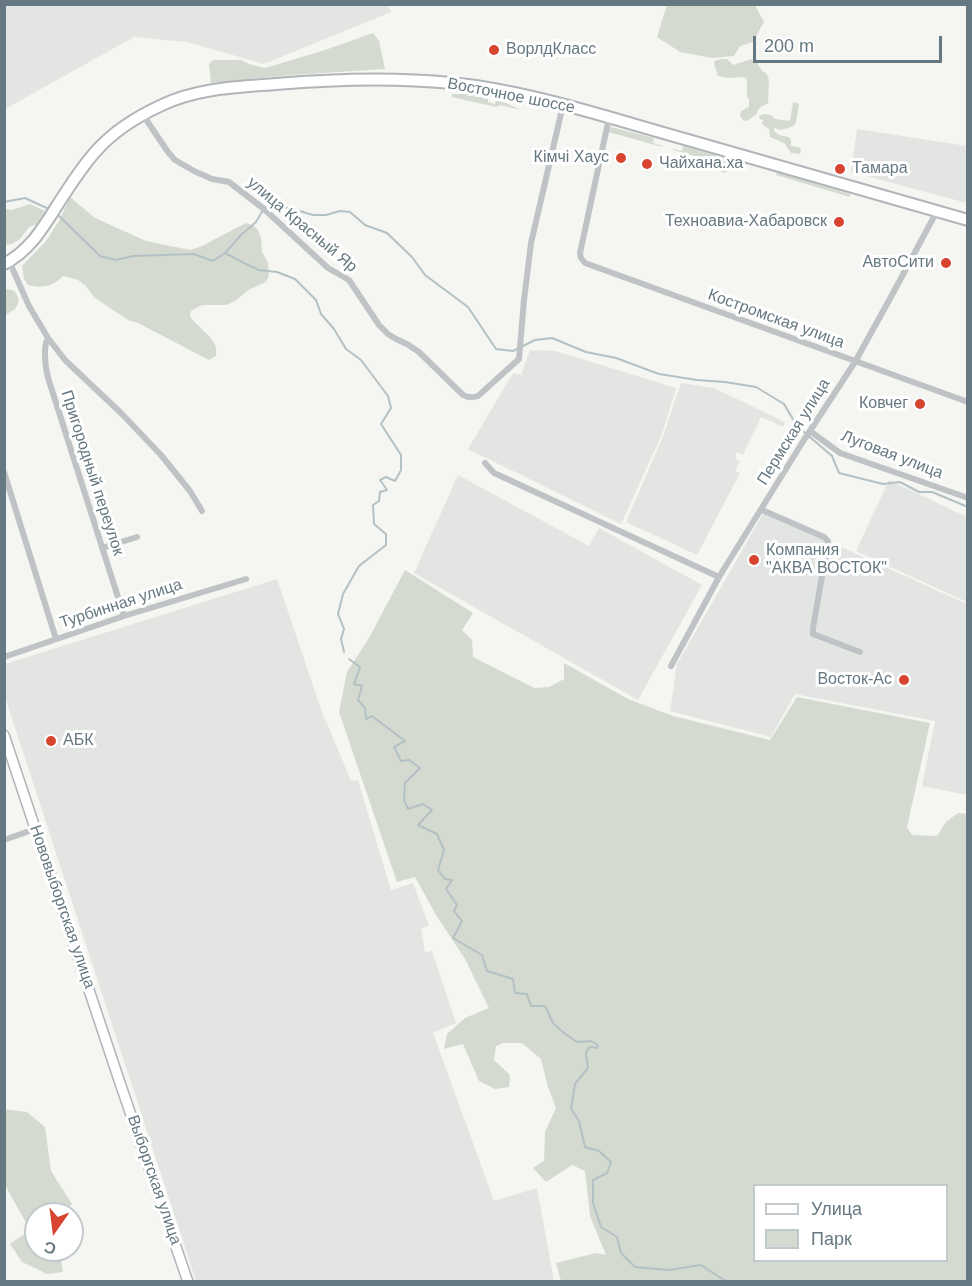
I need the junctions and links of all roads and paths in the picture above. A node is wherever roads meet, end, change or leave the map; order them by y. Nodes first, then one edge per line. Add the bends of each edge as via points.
1 (563, 105) junction
2 (143, 115) junction
3 (609, 118) junction
4 (937, 211) junction
5 (968, 220) edge
6 (7, 262) edge
7 (48, 338) junction
8 (855, 362) junction
9 (968, 402) edge
10 (810, 431) junction
11 (485, 463) dead end
12 (4, 472) edge
13 (968, 498) edge
14 (762, 510) junction
15 (202, 511) dead end
16 (137, 537) dead end
17 (102, 548) junction
18 (719, 577) junction
19 (246, 579) dead end
20 (124, 616) junction
21 (56, 639) junction
22 (860, 652) dead end
23 (4, 657) edge
24 (671, 666) dead end
25 (4, 735) edge
26 (35, 830) junction
27 (4, 840) edge
28 (119, 1080) joint
29 (188, 1281) edge

1 - 2 main road, Восточное шоссе via 451,83 322,80 196,93
1 - 2 street, улица Красный Яр via 531,243 519,359 478,396 468,398 419,352 388,334 349,280 328,268 264,209 229,182 212,179 175,160
1 - 3 main road, Восточное шоссе
2 - 6 main road, Восточное шоссе via 96,151 24,251
3 - 4 main road, Восточное шоссе
3 - 8 street, Костромская улица via 580,253 585,263
4 - 5 main road, Восточное шоссе
4 - 8 street, Пермская улица
6 - 7 street
7 - 15 street via 78,374 161,455
7 - 17 street, Пригородный переулок via 47,373
8 - 9 street, Костромская улица
8 - 10 street, Пермская улица
10 - 13 street, Луговая улица via 840,453
10 - 14 street, Пермская улица
11 - 18 street via 494,473
12 - 21 street
14 - 18 street, Пермская улица
14 - 22 street via 828,541 813,634
16 - 17 street
17 - 20 street, Пригородный переулок
18 - 24 street, Пермская улица
19 - 20 street, Турбинная улица
20 - 21 street, Турбинная улица
21 - 23 street, Турбинная улица
25 - 26 street, Нововыборгская улица
26 - 27 street
26 - 28 street, Нововыборгская улица
28 - 29 street, Выборгская улица

